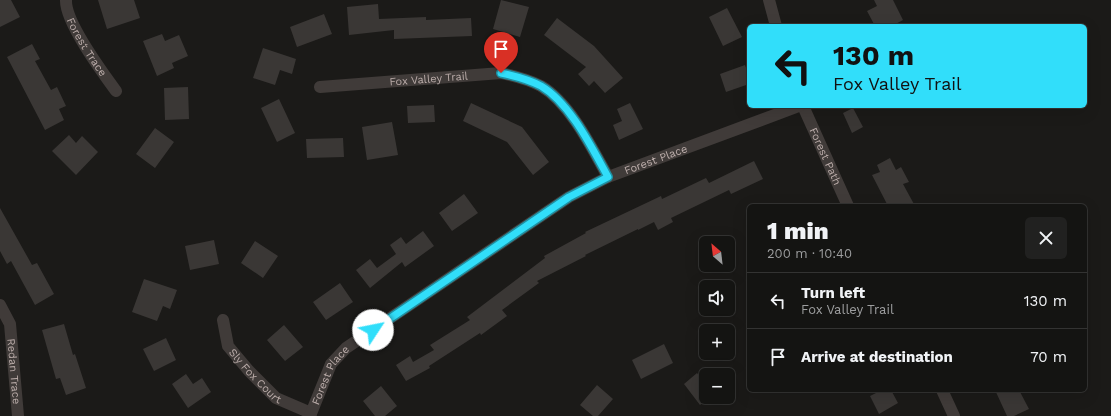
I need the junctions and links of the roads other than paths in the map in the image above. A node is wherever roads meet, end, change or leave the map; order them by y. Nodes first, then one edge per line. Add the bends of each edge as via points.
1 (66, 0) edge
2 (769, 0) edge
3 (775, 24) edge
4 (320, 87) dead end
5 (116, 90) dead end
6 (794, 108) edge
7 (804, 108) edge
8 (608, 177) junction
9 (847, 204) edge
10 (0, 306) edge
11 (223, 320) dead end
12 (943, 392) edge
13 (310, 414) edge
14 (18, 416) edge
15 (954, 416) edge

1 - 5 street, Forest Trace via 74,25 96,64
2 - 3 street
4 - 8 street, Fox Valley Trail via 501,73 522,77 542,87 559,100 586,137
6 - 8 street, Forest Place
7 - 9 street, Forest Path
8 - 13 street, Forest Place via 569,197 346,348 331,364
10 - 14 street, Redan Trace via 10,324
11 - 13 street, Sly Fox Court via 228,346 249,371 276,398
12 - 15 street

